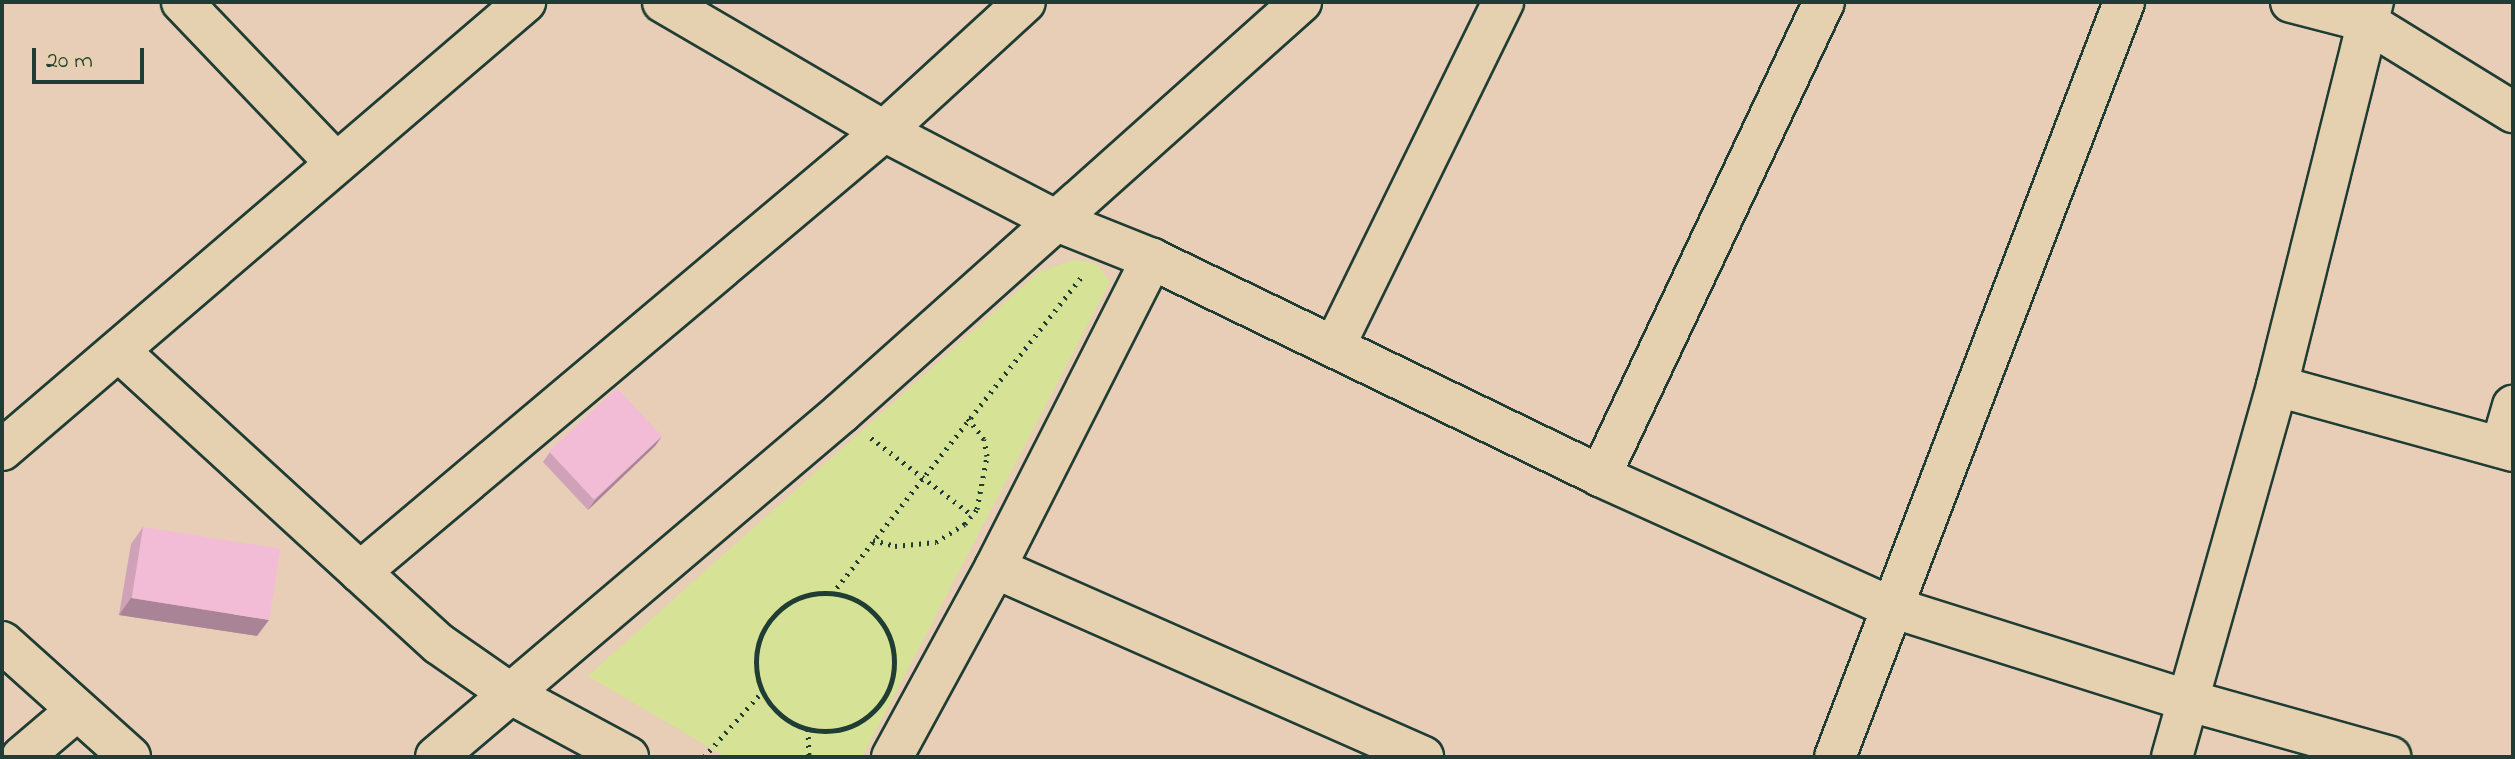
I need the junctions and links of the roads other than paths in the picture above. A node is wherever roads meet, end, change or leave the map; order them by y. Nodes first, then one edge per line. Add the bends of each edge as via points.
1 (182, 2) edge
2 (525, 2) edge
3 (663, 2) edge
4 (1025, 2) edge
5 (1301, 2) edge
6 (1503, 2) edge
7 (1824, 2) edge
8 (2124, 2) edge
9 (2291, 2) edge
10 (2369, 12) edge
11 (2513, 112) edge
12 (884, 131) junction
13 (336, 163) junction
14 (1057, 221) junction
15 (1152, 259) junction
16 (1335, 345) junction
17 (120, 352) junction
18 (2277, 386) junction
19 (2513, 406) edge
20 (2, 449) edge
21 (2507, 449) edge
22 (1600, 476) junction
23 (995, 568) junction
24 (360, 572) junction
25 (1888, 606) junction
26 (2, 642) edge
27 (511, 694) junction
28 (2190, 701) junction
29 (76, 711) junction
30 (22, 757) edge
31 (130, 757) edge
32 (436, 757) edge
33 (628, 757) edge
34 (892, 757) edge
35 (1423, 757) edge
36 (1835, 757) edge
37 (2172, 757) edge
38 (2390, 757) edge

1 - 13 street
2 - 13 street
3 - 12 street
4 - 12 street
5 - 14 street
6 - 16 street
7 - 22 street
8 - 25 street
9 - 10 street
10 - 11 street
10 - 18 street
12 - 14 street
12 - 24 street
13 - 17 street
14 - 15 street
14 - 27 street
15 - 16 street
15 - 23 street
16 - 22 street
17 - 20 street
17 - 24 street
18 - 21 street
18 - 28 street
19 - 21 street
22 - 25 street
23 - 34 street
23 - 35 street
24 - 27 street via 439,644
25 - 28 street
25 - 36 street
26 - 29 street
27 - 32 street
27 - 33 street
28 - 37 street
28 - 38 street
29 - 30 street
29 - 31 street

